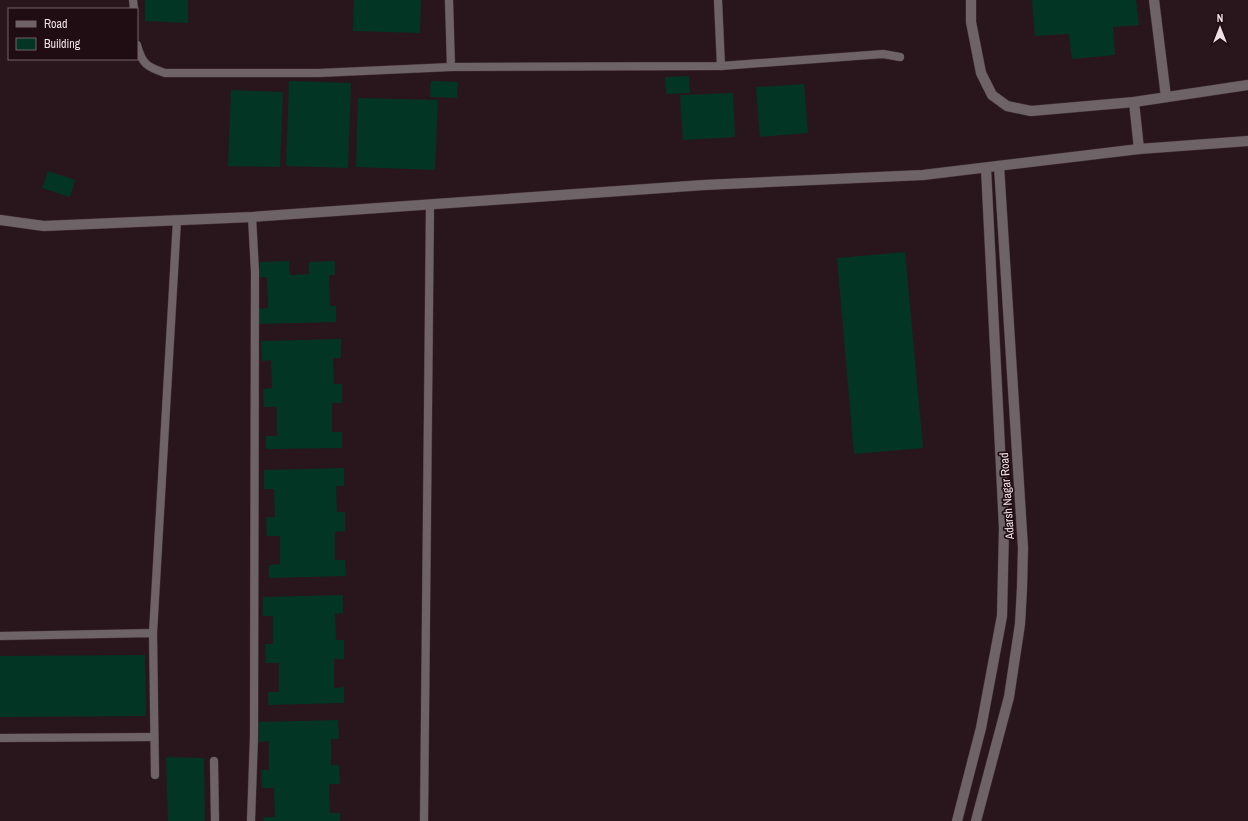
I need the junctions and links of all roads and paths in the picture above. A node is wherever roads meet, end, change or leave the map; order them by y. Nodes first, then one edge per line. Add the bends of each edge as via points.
1 (449, 0) edge
2 (718, 0) edge
3 (971, 0) edge
4 (1154, 0) edge
5 (138, 49) edge
6 (900, 57) dead end
7 (721, 66) junction
8 (451, 67) junction
9 (1248, 85) edge
10 (1166, 97) junction
11 (1134, 102) junction
12 (1248, 141) edge
13 (1139, 149) junction
14 (999, 166) junction
15 (986, 168) junction
16 (430, 204) junction
17 (252, 217) junction
18 (0, 220) edge
19 (177, 220) junction
20 (153, 633) junction
21 (0, 636) edge
22 (154, 737) junction
23 (0, 738) edge
24 (214, 761) dead end
25 (155, 775) dead end
26 (215, 821) edge
27 (251, 821) edge
28 (424, 821) edge
29 (957, 821) edge
30 (976, 821) edge

1 - 8 lane
2 - 7 lane
3 - 11 street via 971,22 981,73 992,95 1007,106 1031,111
4 - 10 street
5 - 8 lane via 140,57 151,68 165,73 320,73
6 - 7 lane via 883,54
7 - 8 lane
9 - 10 street
10 - 11 street
11 - 13 street
12 - 13 street
13 - 14 street
14 - 15 street
14 - 30 street, Adarsh Nagar Road via 1023,548 1022,588 1020,624 1008,697
15 - 16 street via 923,175 704,185
15 - 29 street, Adarsh Nagar Road via 1004,528 1002,616 981,728
16 - 17 street
16 - 28 lane
17 - 19 street
17 - 27 lane via 255,288 254,736
18 - 19 street via 44,226
19 - 20 lane
20 - 21 lane
20 - 22 lane
22 - 23 lane
22 - 25 lane
24 - 26 lane

